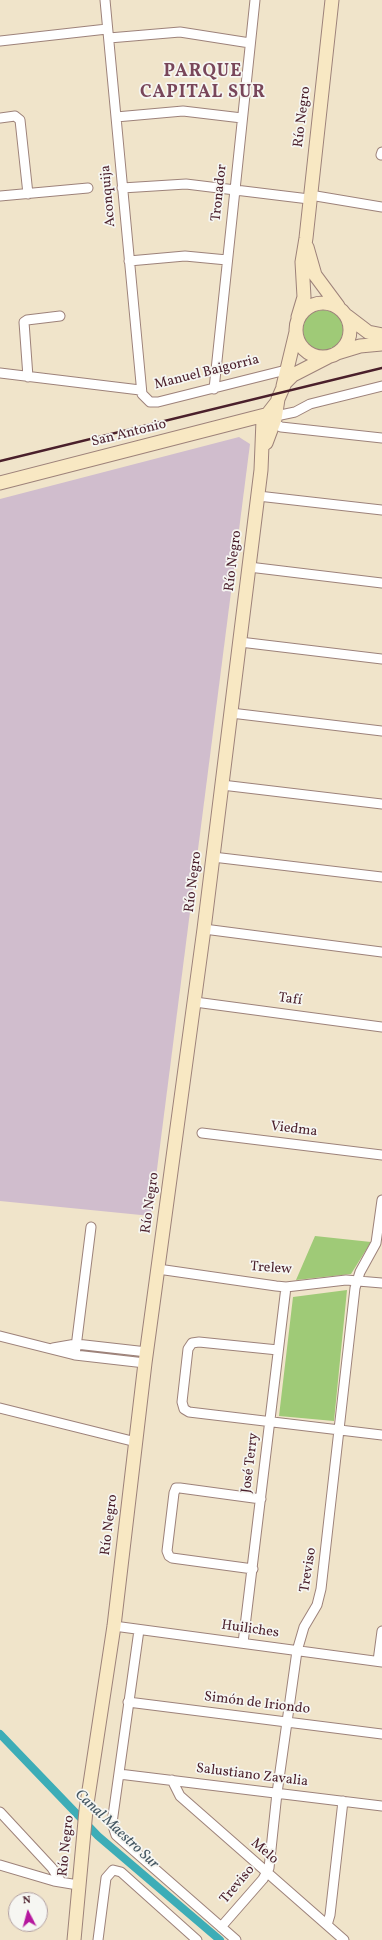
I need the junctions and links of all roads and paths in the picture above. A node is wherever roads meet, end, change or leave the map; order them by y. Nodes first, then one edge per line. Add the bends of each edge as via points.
1 (105, 0) edge
2 (255, 0) edge
3 (332, 0) edge
4 (108, 33) junction
5 (0, 41) edge
6 (250, 43) junction
7 (116, 117) junction
8 (0, 118) edge
9 (242, 118) junction
10 (88, 188) dead end
11 (122, 188) junction
12 (234, 189) junction
13 (28, 194) junction
14 (0, 196) edge
15 (310, 197) junction
16 (382, 207) edge
17 (306, 238) junction
18 (227, 260) junction
19 (129, 261) junction
20 (338, 306) junction
21 (60, 316) dead end
22 (347, 316) junction
23 (298, 317) junction
24 (296, 332) junction
25 (382, 335) edge
26 (382, 344) edge
27 (333, 355) junction
28 (286, 370) junction
29 (0, 373) edge
30 (28, 377) junction
31 (382, 386) edge
32 (282, 388) junction
33 (214, 389) junction
34 (140, 390) junction
35 (270, 421) junction
36 (382, 438) edge
37 (0, 483) edge
38 (0, 491) edge
39 (258, 496) junction
40 (382, 510) edge
41 (249, 567) junction
42 (382, 583) edge
43 (240, 642) junction
44 (382, 659) edge
45 (231, 713) junction
46 (382, 732) edge
47 (222, 785) junction
48 (382, 804) edge
49 (213, 857) junction
50 (382, 877) edge
51 (204, 929) junction
52 (382, 952) edge
53 (195, 1002) junction
54 (382, 1027) edge
55 (202, 1133) dead end
56 (382, 1155) edge
57 (382, 1200) edge
58 (90, 1227) dead end
59 (158, 1269) junction
60 (357, 1280) junction
61 (382, 1283) edge
62 (286, 1287) junction
63 (0, 1336) edge
64 (76, 1344) junction
65 (50, 1348) junction
66 (278, 1350) junction
67 (75, 1356) junction
68 (146, 1357) junction
69 (0, 1408) edge
70 (270, 1422) junction
71 (340, 1430) junction
72 (382, 1435) edge
73 (136, 1442) junction
74 (261, 1498) junction
75 (252, 1569) junction
76 (114, 1626) junction
77 (139, 1630) junction
78 (382, 1631) edge
79 (244, 1643) junction
80 (296, 1650) junction
81 (380, 1662) edge
82 (128, 1702) junction
83 (286, 1722) junction
84 (382, 1734) edge
85 (119, 1774) junction
86 (172, 1780) junction
87 (277, 1793) junction
88 (343, 1801) junction
89 (382, 1806) edge
90 (0, 1812) edge
91 (0, 1865) edge
92 (267, 1873) junction
93 (62, 1882) junction
94 (78, 1885) junction
95 (327, 1925) junction
96 (221, 1927) junction
97 (74, 1940) edge
98 (98, 1940) edge
99 (197, 1940) edge
100 (236, 1940) edge
101 (344, 1940) edge

1 - 4 street, Aconquija
2 - 6 street, Tronador
3 - 15 street, Río Negro
4 - 5 street
4 - 6 street via 180,32
4 - 7 street, Aconquija
6 - 9 street, Tronador
7 - 9 street via 183,111
7 - 11 street, Aconquija
8 - 13 street via 15,116 20,120
9 - 12 street, Tronador
10 - 13 street
11 - 12 street via 173,184
11 - 19 street, Aconquija
12 - 15 street
12 - 18 street, Tronador
13 - 14 street
15 - 16 street
15 - 17 street, Río Negro
17 - 20 street, Río Negro via 315,276
17 - 23 street, Río Negro via 302,262 304,297
18 - 19 street via 185,256
18 - 33 street, Tronador
19 - 34 street, Aconquija
20 - 22 street
20 - 23 street via 316,303 305,308
21 - 30 street via 24,322
22 - 25 street via 368,332
22 - 27 street via 350,334 346,345
23 - 24 street
24 - 27 street via 297,339 307,352 322,357
24 - 28 street, Río Negro
26 - 27 street via 360,346
27 - 32 street, Río Negro via 293,375
28 - 32 street, Río Negro
28 - 33 street, Manuel Baigorria
29 - 30 street
30 - 34 street
31 - 35 street, San Antonio via 310,404
32 - 35 street, Río Negro
33 - 34 street, Manuel Baigorria via 153,403 144,397
35 - 36 street via 282,427
35 - 37 street, San Antonio
35 - 38 street, San Antonio
35 - 39 street, Río Negro
39 - 40 street
39 - 41 street, Río Negro
41 - 42 street
41 - 43 street, Río Negro
43 - 44 street
43 - 45 street, Río Negro
45 - 46 street
45 - 47 street, Río Negro
47 - 48 street
47 - 49 street, Río Negro
49 - 50 street
49 - 51 street, Río Negro
51 - 52 street
51 - 53 street, Río Negro
53 - 54 street, Tafí
53 - 59 street, Río Negro
55 - 56 street, Viedma
57 - 60 street, Treviso via 376,1243
58 - 64 street
59 - 62 street, Trelew
59 - 68 street, Río Negro
60 - 61 street, Trelew
60 - 62 street, Trelew
60 - 71 street, Treviso
62 - 66 street, José Terry
63 - 65 street
64 - 65 street
64 - 67 street
64 - 68 street
65 - 67 street
66 - 70 street, José Terry
66 - 70 street via 192,1343 188,1349 182,1402 184,1409 189,1412
67 - 68 street
68 - 73 street, Río Negro
69 - 73 street
70 - 71 street
70 - 74 street, José Terry
71 - 72 street
71 - 80 street, Treviso via 321,1589
73 - 76 street, Río Negro
74 - 75 street, José Terry
74 - 75 street via 176,1488 167,1551 172,1558
75 - 79 street, José Terry
76 - 77 street, Huiliches
76 - 94 street, Río Negro via 86,1810
77 - 79 street, Huiliches
77 - 82 street
78 - 81 street
79 - 80 street, Huiliches
80 - 81 street, Huiliches
80 - 83 street, Treviso
82 - 83 street, Simón de Iriondo
82 - 85 street
83 - 84 street, Simón de Iriondo
83 - 87 street, Treviso
85 - 86 street, Salustiano Zavalia
85 - 96 street via 112,1822 116,1835
86 - 87 street, Salustiano Zavalia
86 - 92 street, Melo via 180,1796
87 - 88 street, Salustiano Zavalia
87 - 92 street, Treviso
88 - 89 street, Salustiano Zavalia
88 - 95 street
90 - 93 street
91 - 93 street
92 - 95 street, Melo
92 - 96 street, Treviso
93 - 94 street
94 - 97 street, Río Negro
95 - 101 street, Melo
96 - 100 street
98 - 99 street via 106,1878 113,1870 122,1872

